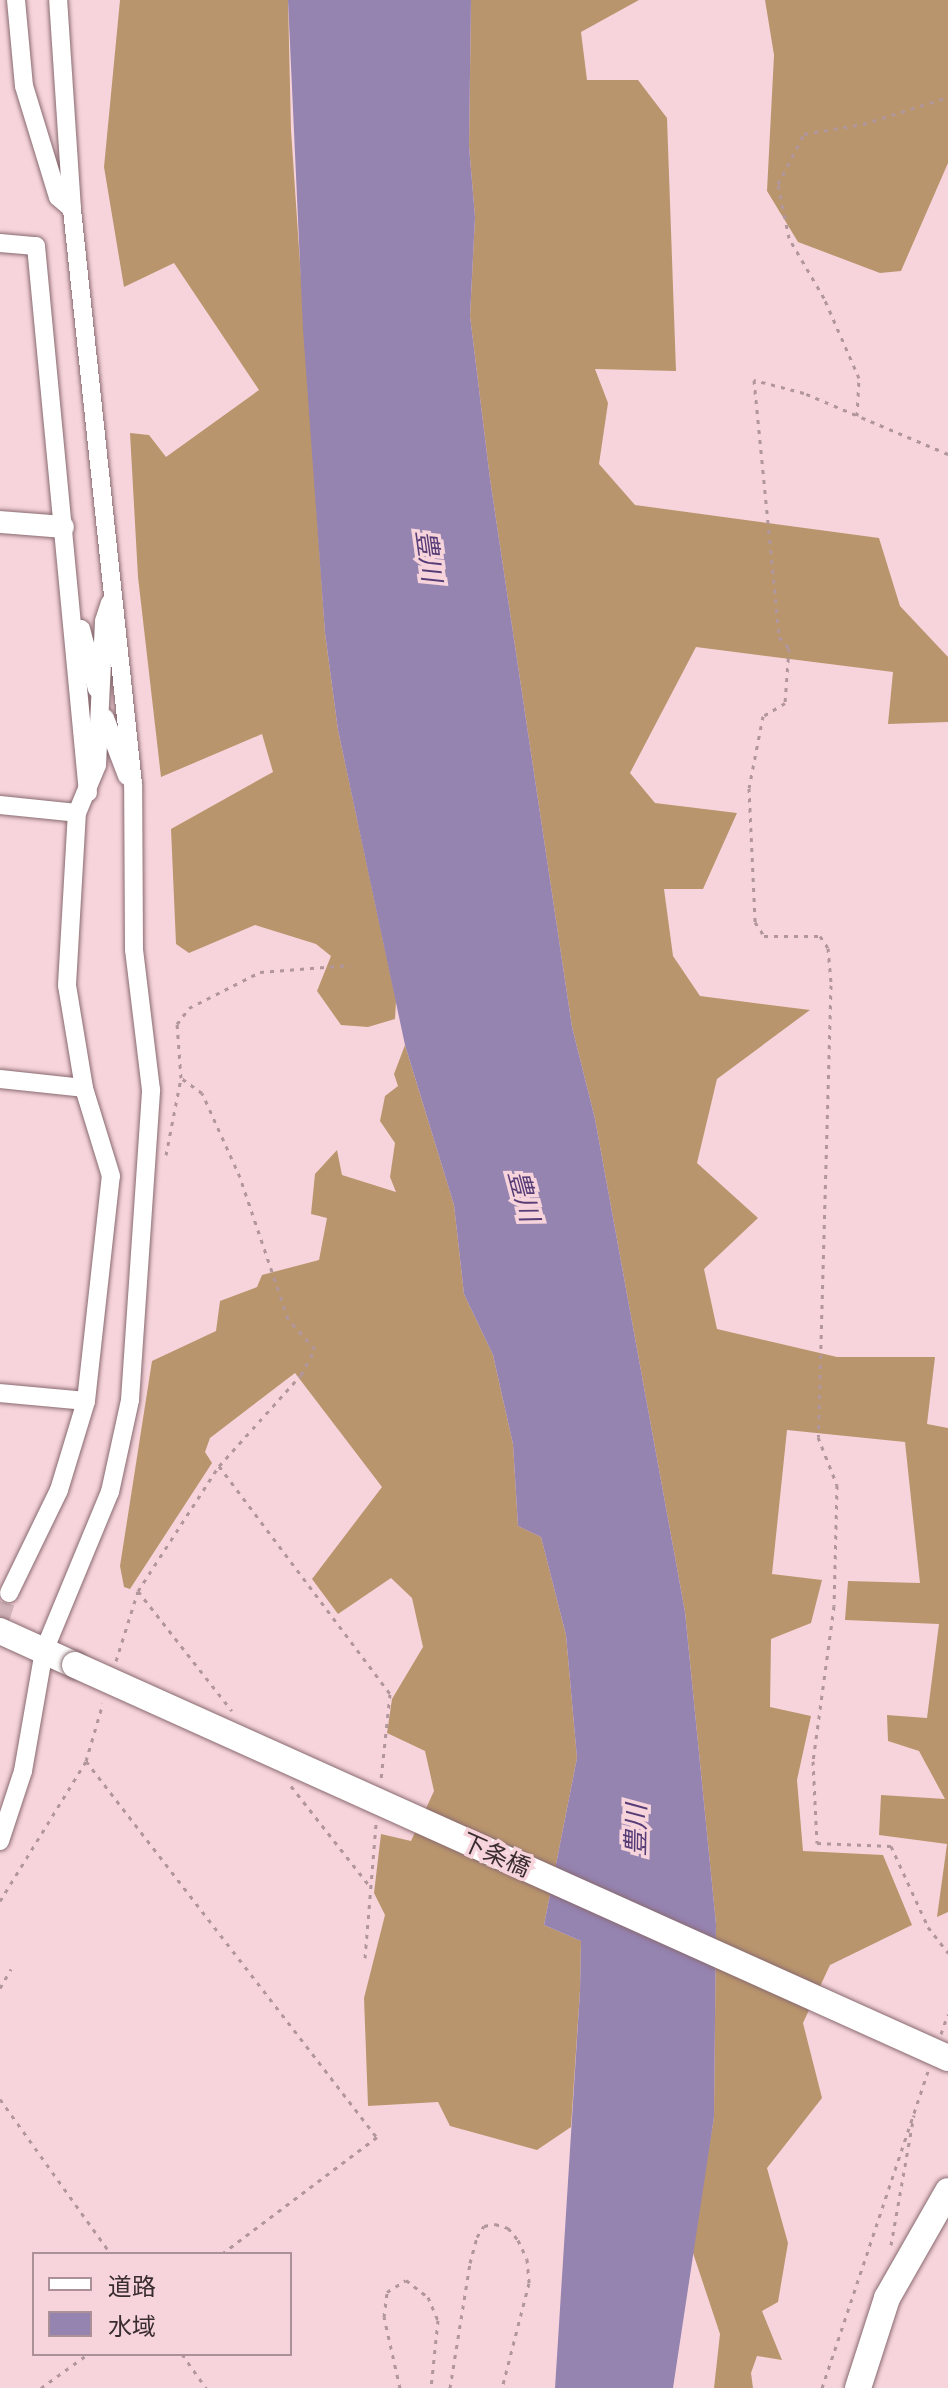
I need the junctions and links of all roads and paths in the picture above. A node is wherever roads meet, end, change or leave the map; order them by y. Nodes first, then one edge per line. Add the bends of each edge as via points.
1 (16, 0) edge
2 (58, 0) edge
3 (948, 97) edge
4 (72, 209) junction
5 (0, 243) edge
6 (857, 416) junction
7 (948, 454) edge
8 (0, 522) edge
9 (63, 527) junction
10 (68, 580) junction
11 (113, 592) junction
12 (102, 709) junction
13 (133, 784) junction
14 (88, 793) junction
15 (0, 805) edge
16 (77, 813) junction
17 (351, 965) dead end
18 (181, 1078) junction
19 (0, 1079) edge
20 (84, 1088) junction
21 (163, 1168) dead end
22 (0, 1393) edge
23 (86, 1401) junction
24 (219, 1466) junction
25 (9, 1593) tunnel mouth
26 (0, 1631) edge
27 (44, 1651) junction
28 (113, 1671) dead end
29 (104, 1701) dead end
30 (86, 1761) junction
31 (381, 1782) dead end
32 (377, 1812) dead end
33 (0, 1841) edge
34 (0, 1901) edge
35 (948, 1953) edge
36 (365, 1958) dead end
37 (11, 1969) dead end
38 (0, 1988) edge
39 (948, 2014) edge
40 (939, 2053) edge
41 (0, 2099) edge
42 (918, 2099) junction
43 (948, 2191) edge
44 (110, 2252) edge
45 (225, 2252) edge
46 (890, 2254) dead end
47 (85, 2356) edge
48 (183, 2356) edge
49 (41, 2388) edge
50 (206, 2388) edge
51 (400, 2388) edge
52 (431, 2388) edge
53 (450, 2388) edge
54 (502, 2388) edge
55 (822, 2388) edge
56 (858, 2388) edge

1 - 4 street via 24,86 58,197
2 - 4 street
3 - 6 path via 863,124 804,134 778,184 789,238 824,298 859,378
4 - 11 street
5 - 9 street via 36,246
6 - 7 path
6 - 35 path via 804,393 754,380 779,637 789,648 785,703 763,716 749,788 755,922 764,936 820,936 829,960 818,1437 837,1485 834,1606 813,1761 817,1843 891,1846 928,1927
8 - 9 street
9 - 10 street
10 - 12 street
10 - 14 street
11 - 12 street via 104,621
11 - 13 street
12 - 13 street via 121,768
12 - 14 street
13 - 27 street via 134,950 151,1090 130,1400 110,1492
14 - 16 street
15 - 16 street
16 - 20 street via 67,985
17 - 18 path via 260,972 189,1008 177,1024
18 - 21 path
18 - 24 path via 202,1093 240,1177 288,1319 315,1349 301,1375
19 - 20 street
20 - 23 street via 111,1176
22 - 23 street
23 - 25 street via 59,1490
24 - 28 path via 138,1591
24 - 31 path via 390,1694
26 - 27 main road, 下条橋
27 - 33 street via 23,1771
27 - 40 main road, 下条橋, bridge
29 - 30 path
30 - 34 path
30 - 45 path via 377,2137
32 - 36 path
37 - 38 path
39 - 40 path
40 - 42 path
41 - 44 path
42 - 46 path
42 - 55 path
43 - 56 main road via 887,2298
47 - 49 path
48 - 50 path
51 - 52 path via 384,2317 387,2292 406,2280 428,2297 438,2320
53 - 54 path via 477,2237 484,2226 495,2224 508,2228 518,2240 527,2259 529,2283

